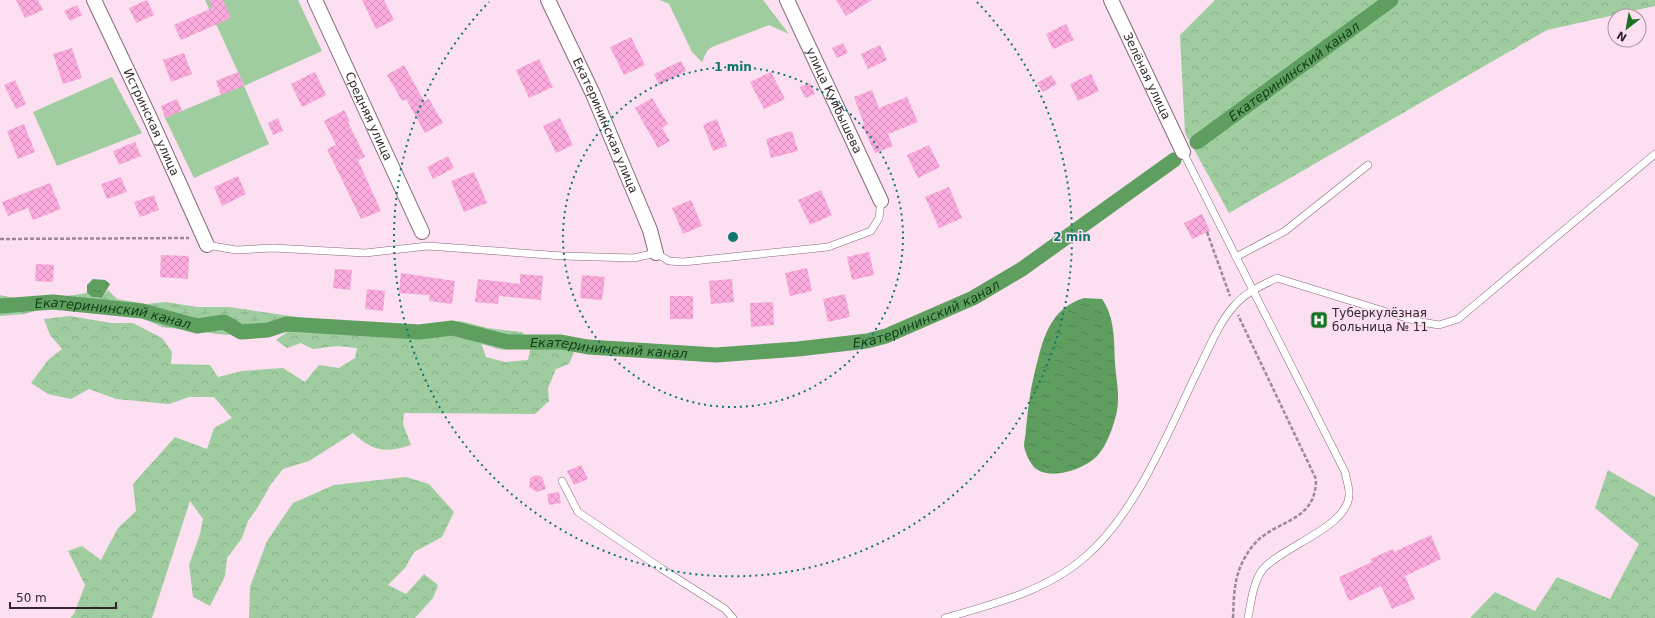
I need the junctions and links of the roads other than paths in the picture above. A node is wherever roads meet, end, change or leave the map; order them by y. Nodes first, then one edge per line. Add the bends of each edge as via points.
1 (94, 0) edge
2 (315, 0) edge
3 (548, 0) edge
4 (787, 0) edge
5 (1111, 0) edge
6 (1183, 152) joint
7 (1655, 154) edge
8 (1368, 165) dead end
9 (880, 201) joint
10 (422, 232) dead end
11 (207, 245) joint
12 (656, 253) junction
13 (1236, 257) junction
14 (1251, 290) junction
15 (562, 481) dead end
16 (733, 618) edge
17 (945, 618) edge
18 (1248, 618) edge

1 - 11 street, Истринская улица
2 - 10 street, Средняя улица
3 - 12 street, Екатерининская улица via 596,101 650,230
4 - 9 street, улица Куйбышева
5 - 6 street, Зелёная улица
6 - 13 lane
7 - 14 lane via 1458,319 1439,325 1416,321 1277,278
8 - 13 lane via 1285,231
9 - 12 lane via 879,218 872,232 828,247 683,262 669,261
11 - 12 lane via 236,250 273,248 365,253 428,246 626,258
13 - 14 lane
14 - 17 lane via 1234,306 1217,333 1142,484 1118,522 1102,541 1063,574 1029,592
14 - 18 lane via 1345,472 1350,494 1344,513 1302,543 1275,557 1262,570 1254,589
15 - 16 lane via 578,512 725,609

